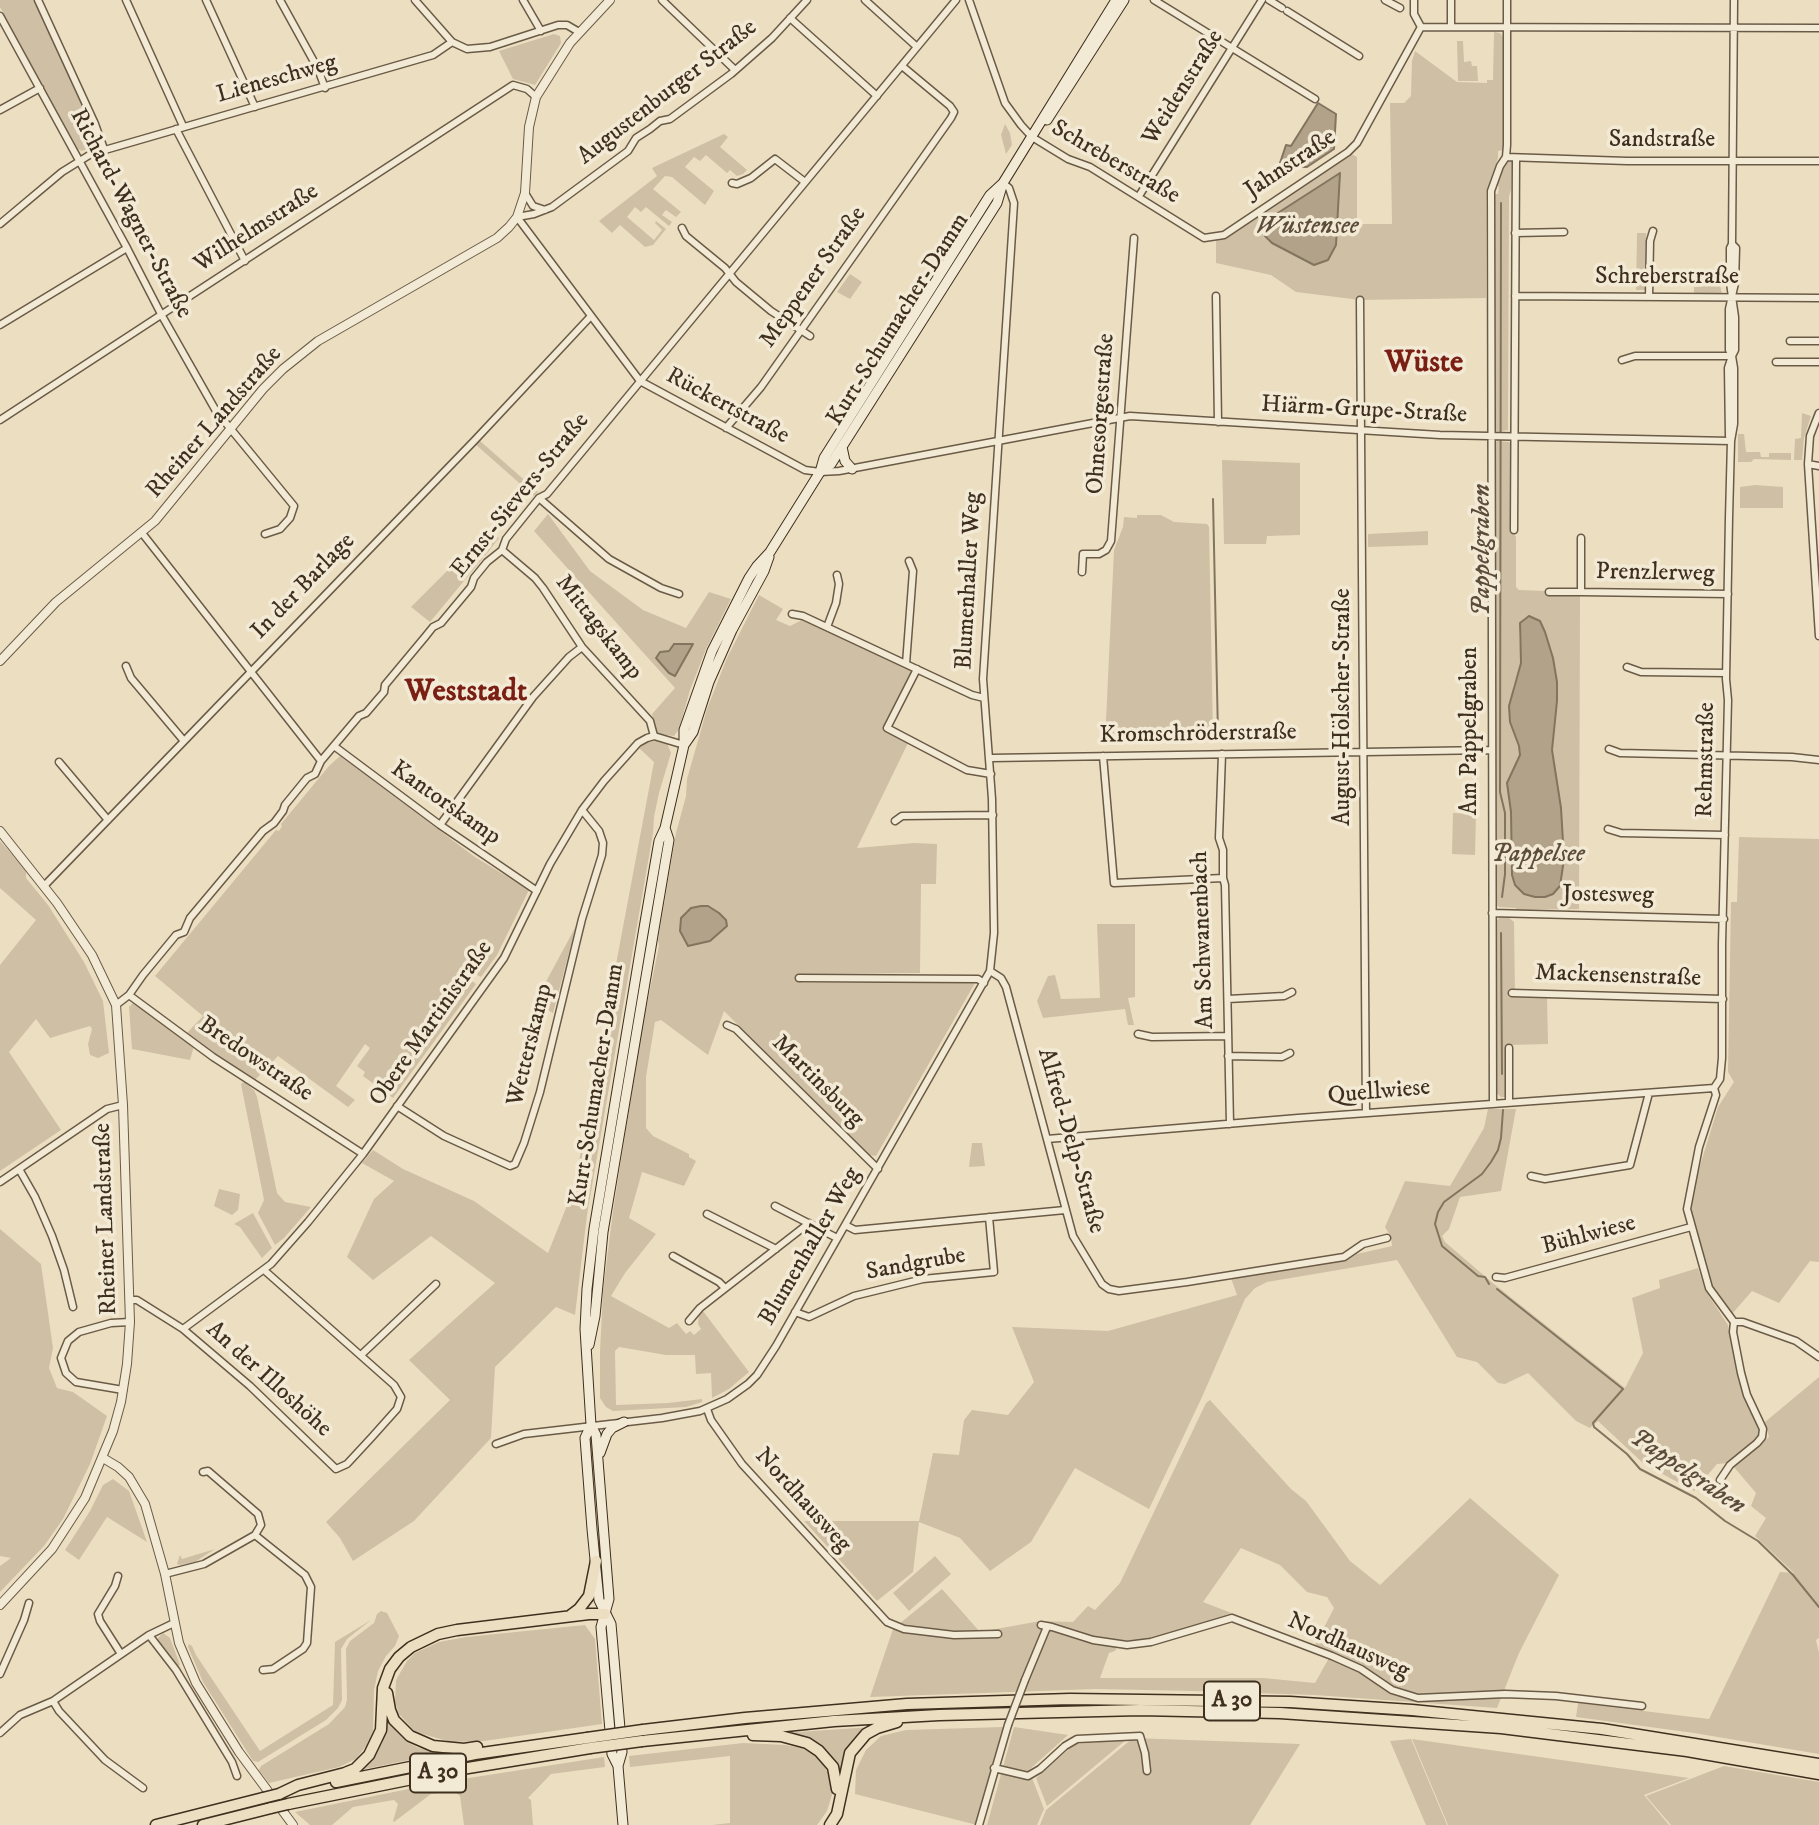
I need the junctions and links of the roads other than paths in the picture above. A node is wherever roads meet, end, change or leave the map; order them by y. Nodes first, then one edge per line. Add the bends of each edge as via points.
1 (38, 0) edge
2 (126, 0) edge
3 (206, 0) edge
4 (281, 0) edge
5 (415, 0) edge
6 (523, 0) edge
7 (610, 0) edge
8 (662, 0) edge
9 (807, 0) edge
10 (865, 0) edge
11 (956, 0) edge
12 (969, 0) edge
13 (1116, 0) edge
14 (1124, 0) edge
15 (1154, 0) edge
16 (1262, 0) edge
17 (1269, 0) edge
18 (1385, 0) edge
19 (1414, 0) edge
20 (1451, 0) edge
21 (1507, 0) edge
22 (1734, 0) edge
23 (1400, 8) dead end
24 (0, 16) edge
25 (790, 18) junction
26 (1451, 26) junction
27 (1507, 26) junction
28 (1421, 27) junction
29 (1734, 28) junction
30 (1819, 28) edge
31 (541, 31) junction
32 (579, 32) junction
33 (452, 42) junction
34 (917, 47) junction
35 (1231, 49) junction
36 (1359, 56) dead end
37 (902, 66) junction
38 (732, 72) junction
39 (40, 88) junction
40 (325, 88) junction
41 (877, 96) junction
42 (536, 97) junction
43 (1315, 99) dead end
44 (255, 107) junction
45 (0, 110) edge
46 (179, 127) junction
47 (1032, 136) junction
48 (104, 149) junction
49 (1506, 157) junction
50 (1516, 159) junction
51 (79, 160) junction
52 (1733, 160) junction
53 (1819, 161) edge
54 (805, 182) junction
55 (732, 183) dead end
56 (1003, 183) junction
57 (525, 193) junction
58 (1139, 196) junction
59 (546, 210) junction
60 (517, 217) junction
61 (0, 225) edge
62 (682, 228) dead end
63 (1653, 231) dead end
64 (1564, 232) dead end
65 (1515, 233) junction
66 (1134, 238) dead end
67 (1216, 238) joint
68 (127, 248) junction
69 (245, 261) junction
70 (729, 273) junction
71 (1216, 296) dead end
72 (1515, 296) junction
73 (1648, 297) junction
74 (1732, 298) junction
75 (1819, 298) edge
76 (1360, 300) dead end
77 (161, 314) junction
78 (591, 316) junction
79 (0, 325) edge
80 (802, 331) junction
81 (810, 336) dead end
82 (1790, 341) dead end
83 (1819, 341) edge
84 (1732, 356) junction
85 (1622, 359) dead end
86 (1776, 362) dead end
87 (1819, 362) edge
88 (640, 381) junction
89 (1819, 414) edge
90 (1120, 418) junction
91 (0, 420) edge
92 (1218, 422) junction
93 (232, 427) junction
94 (726, 428) junction
95 (1360, 431) junction
96 (1492, 436) junction
97 (1511, 437) junction
98 (997, 440) junction
99 (1731, 441) junction
100 (842, 447) junction
101 (1808, 464) junction
102 (1819, 466) edge
103 (852, 468) junction
104 (820, 472) junction
105 (539, 498) junction
106 (1514, 530) dead end
107 (142, 533) junction
108 (265, 534) dead end
109 (1581, 538) dead end
110 (502, 550) junction
111 (909, 561) dead end
112 (1082, 572) dead end
113 (837, 575) dead end
114 (1549, 592) dead end
115 (1581, 592) junction
116 (679, 594) dead end
117 (1728, 594) junction
118 (792, 614) dead end
119 (827, 627) junction
120 (1819, 636) edge
121 (582, 647) junction
122 (0, 661) edge
123 (906, 664) junction
124 (126, 666) dead end
125 (1627, 667) dead end
126 (917, 669) junction
127 (251, 671) junction
128 (1726, 673) junction
129 (984, 698) junction
130 (654, 736) junction
131 (184, 741) junction
132 (684, 745) junction
133 (334, 746) junction
134 (1609, 749) dead end
135 (1490, 750) junction
136 (1364, 753) junction
137 (1222, 754) junction
138 (1726, 755) junction
139 (1103, 756) junction
140 (991, 758) junction
141 (1819, 760) edge
142 (321, 761) junction
143 (59, 762) dead end
144 (991, 774) junction
145 (582, 810) junction
146 (993, 815) junction
147 (108, 820) junction
148 (895, 821) dead end
149 (440, 825) junction
150 (1608, 829) dead end
151 (0, 831) edge
152 (1725, 835) junction
153 (1223, 878) junction
154 (45, 885) junction
155 (537, 891) junction
156 (1492, 913) junction
157 (1724, 919) junction
158 (990, 971) junction
159 (799, 978) dead end
160 (984, 983) junction
161 (1292, 992) dead end
162 (1512, 993) dead end
163 (129, 995) junction
164 (1227, 999) junction
165 (1723, 999) junction
166 (116, 1005) junction
167 (727, 1025) dead end
168 (1138, 1034) dead end
169 (1228, 1036) junction
170 (1509, 1048) dead end
171 (1290, 1053) dead end
172 (1228, 1056) junction
173 (1714, 1088) junction
174 (1649, 1093) junction
175 (1509, 1102) junction
176 (1493, 1103) junction
177 (123, 1105) junction
178 (397, 1106) junction
179 (1366, 1113) junction
180 (1230, 1124) junction
181 (1047, 1139) junction
182 (363, 1154) junction
183 (515, 1164) junction
184 (522, 1168) dead end
185 (19, 1169) junction
186 (878, 1169) junction
187 (1531, 1176) dead end
188 (0, 1182) edge
189 (775, 1206) dead end
190 (1065, 1210) junction
191 (707, 1214) dead end
192 (989, 1217) junction
193 (810, 1223) junction
194 (845, 1225) junction
195 (1691, 1227) junction
196 (837, 1238) junction
197 (1387, 1238) dead end
198 (776, 1249) junction
199 (673, 1256) dead end
200 (264, 1270) junction
201 (1496, 1277) dead end
202 (436, 1284) dead end
203 (725, 1288) junction
204 (130, 1300) junction
205 (73, 1307) dead end
206 (795, 1312) junction
207 (690, 1321) dead end
208 (130, 1322) junction
209 (1734, 1322) junction
210 (183, 1329) junction
211 (361, 1356) junction
212 (1819, 1357) edge
213 (123, 1390) junction
214 (707, 1409) junction
215 (624, 1422) junction
216 (591, 1425) junction
217 (496, 1444) dead end
218 (103, 1458) junction
219 (598, 1462) junction
220 (203, 1472) dead end
221 (1720, 1480) dead end
222 (255, 1535) junction
223 (596, 1561) junction
224 (165, 1574) junction
225 (118, 1576) dead end
226 (29, 1603) dead end
227 (0, 1605) edge
228 (605, 1614) junction
229 (569, 1617) junction
230 (174, 1623) junction
231 (998, 1634) dead end
232 (149, 1635) junction
233 (121, 1654) junction
234 (263, 1670) dead end
235 (0, 1674) edge
236 (386, 1680) junction
237 (53, 1701) junction
238 (1642, 1706) dead end
239 (939, 1715) junction
240 (735, 1731) junction
241 (0, 1733) edge
242 (643, 1736) junction
243 (588, 1743) junction
244 (504, 1750) junction
245 (1819, 1763) edge
246 (994, 1769) junction
247 (1147, 1771) dead end
248 (1819, 1774) edge
249 (237, 1776) dead end
250 (143, 1787) dead end
251 (279, 1794) junction
252 (839, 1806) junction
253 (156, 1825) edge
254 (203, 1825) edge
255 (293, 1825) edge
256 (623, 1825) edge
257 (830, 1825) edge
258 (979, 1825) edge

1 - 48 street
2 - 46 street
3 - 44 street
4 - 40 street
5 - 33 street
6 - 31 street
7 - 32 street
8 - 38 street via 719,53
9 - 25 street, Augustenburger Straße
10 - 34 street
11 - 34 street, Ernst-Sievers-Straße
12 - 47 street, Schreberstraße via 1005,103
13 - 47 main road
14 - 47 main road
15 - 35 street
16 - 35 street, Weidenstraße
17 - 36 street
18 - 23 street
19 - 28 street via 1414,15
20 - 26 street
21 - 27 street, Am Pappelgraben
22 - 29 street, Rehmstraße
24 - 39 street, Richard-Wagner-Straße
25 - 38 street, Augustenburger Straße
25 - 41 street
26 - 27 street
26 - 28 street
27 - 29 street
27 - 49 street, Am Pappelgraben
28 - 67 street, Jahnstraße via 1357,143
29 - 30 street
29 - 52 street, Rehmstraße
31 - 32 street via 567,25
31 - 33 street via 490,47 467,49
32 - 42 street
33 - 40 street, Lieneschweg via 433,55
34 - 37 street, Ernst-Sievers-Straße
35 - 43 street
35 - 58 street, Weidenstraße
37 - 41 street, Ernst-Sievers-Straße
37 - 80 street, Meppener Straße via 954,112
38 - 59 street, Augustenburger Straße via 670,119 636,138 628,150
39 - 45 street
39 - 51 street, Richard-Wagner-Straße
40 - 44 street, Lieneschweg
41 - 54 street, Ernst-Sievers-Straße
42 - 57 street via 529,127
42 - 69 street, Wilhelmstraße via 513,85
44 - 46 street, Lieneschweg
46 - 48 street, Lieneschweg
46 - 69 street
47 - 56 main road, Kurt-Schumacher-Damm
47 - 58 street, Schreberstraße
48 - 51 street, Lieneschweg
49 - 50 street, Sandstraße
49 - 96 street, Am Pappelgraben via 1491,191
50 - 52 street, Sandstraße
50 - 65 street
51 - 61 street, Lieneschweg
51 - 68 street, Richard-Wagner-Straße
52 - 53 street, Sandstraße
52 - 74 street, Rehmstraße via 1732,244 1736,248
54 - 55 street via 775,159 751,178
54 - 70 street, Ernst-Sievers-Straße
56 - 98 street, Blumenhaller Weg via 1014,203
56 - 100 main road, Kurt-Schumacher-Damm via 997,203
56 - 104 main road, Kurt-Schumacher-Damm via 986,201 824,458
57 - 59 street via 533,206
57 - 60 street
58 - 67 street, Schreberstraße via 1204,238
59 - 60 street, Augustenburger Straße
60 - 78 street, Rückertstraße
60 - 93 street, Rheiner Landstraße via 497,238 309,348 273,379
62 - 70 street
63 - 73 street
64 - 65 street
65 - 72 street
66 - 90 street, Ohnesorgestraße
68 - 77 street, Richard-Wagner-Straße
68 - 79 street
69 - 77 street, Wilhelmstraße
70 - 80 street via 771,311
70 - 88 street, Ernst-Sievers-Straße
71 - 92 street
72 - 73 street, Schreberstraße
72 - 97 street
73 - 74 street, Schreberstraße
74 - 75 street, Schreberstraße
74 - 84 street, Rehmstraße
76 - 95 street, August-Hölscher-Straße
77 - 91 street, Wilhelmstraße
77 - 93 street, Richard-Wagner-Straße via 216,411
78 - 88 street, Rückertstraße
78 - 127 street, In der Barlage
80 - 81 street
80 - 94 street, Meppener Straße
82 - 83 street
84 - 85 street
84 - 99 street, Rehmstraße
86 - 87 street
88 - 94 street, Rückertstraße
88 - 105 street, Ernst-Sievers-Straße
89 - 101 street via 1810,436
90 - 92 street, Hiärm-Grupe-Straße
90 - 98 street, Hiärm-Grupe-Straße
90 - 112 street, Ohnesorgestraße via 1111,541 1099,554 1083,554
92 - 95 street, Hiärm-Grupe-Straße
93 - 107 street, Rheiner Landstraße
93 - 108 street, Richard-Wagner-Straße via 294,506 281,529
94 - 104 street, Rückertstraße via 805,470
95 - 96 street, Hiärm-Grupe-Straße
95 - 136 street, August-Hölscher-Straße
96 - 97 street, Hiärm-Grupe-Straße
96 - 135 street, Am Pappelgraben
97 - 99 street, Hiärm-Grupe-Straße
97 - 106 street
98 - 103 street, Rückertstraße
98 - 129 street, Blumenhaller Weg
99 - 117 street, Rehmstraße
100 - 103 main road
100 - 104 main road, Kurt-Schumacher-Damm
101 - 102 street
101 - 120 street
103 - 104 street, Rückertstraße
104 - 132 main road, Kurt-Schumacher-Damm via 749,578 712,651 684,730
105 - 110 street, Ernst-Sievers-Straße
105 - 116 street via 609,559
107 - 122 street, Rheiner Landstraße via 56,602
107 - 127 street
109 - 115 street, Prenzlerweg
110 - 121 street, Mittagskamp via 543,588
110 - 133 street, Ernst-Sievers-Straße via 487,562 384,692
111 - 123 street via 913,571
113 - 119 street via 836,603
114 - 115 street, Prenzlerweg
115 - 117 street, Prenzlerweg
117 - 128 street, Rehmstraße
118 - 119 street
119 - 123 street
121 - 130 street, Mittagskamp via 650,721
121 - 149 street via 533,697
123 - 126 street
124 - 131 street
125 - 128 street via 1641,672
126 - 129 street
126 - 144 street via 887,728 967,770
127 - 131 street, In der Barlage
127 - 142 street
128 - 138 street, Rehmstraße
129 - 140 street, Blumenhaller Weg
130 - 132 street
130 - 145 street, Obere Martinistraße via 638,743
131 - 147 street, In der Barlage
132 - 216 main road, Kurt-Schumacher-Damm via 657,854 594,1229 585,1329
133 - 142 street, Ernst-Sievers-Straße
133 - 149 street, Kantorskamp
134 - 138 street via 1620,754
135 - 136 street, Kromschröderstraße
135 - 156 street, Am Pappelgraben
136 - 137 street, Kromschröderstraße
136 - 179 street, August-Hölscher-Straße
137 - 139 street, Kromschröderstraße
137 - 153 street, Am Schwanenbach via 1219,838
138 - 141 street
138 - 152 street, Rehmstraße
139 - 140 street, Kromschröderstraße
139 - 153 street via 1114,883
140 - 144 street, Blumenhaller Weg
142 - 163 street, Ernst-Sievers-Straße via 319,770 307,778
143 - 147 street
144 - 146 street, Blumenhaller Weg
145 - 155 street, Obere Martinistraße
145 - 183 street, Wetterskamp via 599,831 602,855 540,1092
146 - 148 street via 902,816
146 - 158 street, Blumenhaller Weg
147 - 154 street, In der Barlage
149 - 155 street, Kantorskamp
150 - 152 street
151 - 154 street, Rheiner Landstraße
152 - 157 street, Rehmstraße
153 - 164 street, Am Schwanenbach
154 - 166 street, Rheiner Landstraße via 92,955
155 - 178 street, Obere Martinistraße via 504,958
156 - 157 street, Jostesweg
156 - 176 street, Am Pappelgraben
157 - 165 street, Rehmstraße
158 - 160 street, Blumenhaller Weg
158 - 181 street, Alfred-Delp-Straße via 1002,978 1006,987
159 - 160 street via 978,979
160 - 186 street, Blumenhaller Weg
161 - 164 street
162 - 165 street, Mackensenstraße
163 - 166 street, Ernst-Sievers-Straße
163 - 182 street, Bredowstraße via 234,1072
164 - 169 street, Am Schwanenbach
165 - 173 street, Rehmstraße via 1720,1079
166 - 177 street, Rheiner Landstraße
167 - 186 street, Martinsburg
168 - 169 street
169 - 172 street, Am Schwanenbach
170 - 175 street
171 - 172 street via 1282,1057
172 - 180 street, Am Schwanenbach
173 - 174 street, Quellwiese
173 - 195 street via 1716,1095 1691,1180 1687,1209
174 - 175 street, Quellwiese
174 - 187 street via 1630,1164 1545,1179
175 - 176 street, Quellwiese
176 - 179 street, Quellwiese
177 - 185 street via 107,1109
177 - 204 street, Rheiner Landstraße
178 - 182 street, Obere Martinistraße
178 - 183 street via 444,1136 510,1166
179 - 180 street, Quellwiese
180 - 181 street, Quellwiese
181 - 190 street, Alfred-Delp-Straße
182 - 200 street, Obere Martinistraße
183 - 184 street
185 - 188 street
185 - 205 street via 52,1236
186 - 194 street, Blumenhaller Weg
189 - 193 street
190 - 192 street
190 - 197 street, Alfred-Delp-Straße via 1073,1236 1102,1284 1119,1291 1344,1257 1363,1244
191 - 198 street
192 - 194 street via 855,1230
192 - 206 street, Sandgrube via 994,1272 923,1279 854,1296 809,1317
193 - 196 street
193 - 198 street
194 - 196 street, Blumenhaller Weg
195 - 201 street, Bühlwiese
195 - 209 street via 1709,1288
196 - 206 street, Blumenhaller Weg
198 - 203 street
199 - 203 street
200 - 210 street, Obere Martinistraße
200 - 211 street
202 - 211 street
203 - 207 street
204 - 208 street, Rheiner Landstraße
204 - 210 street, An der Illoshöhe
206 - 214 street, Blumenhaller Weg via 757,1375
208 - 213 street, Rheiner Landstraße
208 - 213 street via 79,1332 68,1341 61,1358 66,1373 76,1382
209 - 212 street via 1796,1341
209 - 221 street via 1741,1373 1763,1429 1757,1443 1730,1465
210 - 211 street, An der Illoshöhe via 336,1469 347,1464 372,1437 397,1409 401,1397
213 - 218 street, Rheiner Landstraße
214 - 215 street, Blumenhaller Weg
214 - 231 street, Nordhausweg via 741,1464 887,1622 904,1629 954,1635
215 - 216 street, Blumenhaller Weg
215 - 219 main road via 607,1434
216 - 217 street, Blumenhaller Weg via 524,1434
216 - 219 main road, Kurt-Schumacher-Damm
216 - 223 main road, Kurt-Schumacher-Damm via 585,1438
218 - 224 street via 138,1490
218 - 227 street, Rheiner Landstraße via 69,1525
219 - 228 main road, Kurt-Schumacher-Damm via 609,1599
220 - 222 street via 208,1471 258,1514 261,1525
222 - 224 street via 204,1564
222 - 234 street via 305,1575 311,1587 307,1643 273,1669
223 - 228 main road, Kurt-Schumacher-Damm via 599,1600
223 - 229 highway via 589,1596
224 - 230 street
225 - 233 street via 98,1614
226 - 235 street
228 - 229 highway
228 - 256 main road, Kurt-Schumacher-Damm via 601,1627 622,1752 618,1766
229 - 236 highway via 438,1634 399,1657
230 - 232 street
230 - 255 street via 182,1654 201,1691
232 - 233 street
232 - 249 street via 176,1670
233 - 237 street
236 - 244 highway via 390,1710 397,1725 410,1736 447,1749 484,1746
236 - 251 highway via 381,1694 381,1730 363,1762 345,1773
237 - 241 street via 31,1709
237 - 250 street via 105,1760
238 - 246 street, Nordhausweg, bridge via 1505,1694 1418,1698 1392,1690 1332,1656 1231,1618 1127,1645 1044,1626
239 - 240 highway, A 30
239 - 248 highway, A 30 via 1140,1710 1412,1720 1687,1751
239 - 252 highway via 890,1724 866,1734 850,1753
240 - 242 highway, A 30
240 - 252 highway via 799,1740 819,1751 835,1773
242 - 243 highway, A 30, bridge
242 - 245 highway, A 30 via 745,1718 907,1704 1070,1699 1290,1702 1602,1729
243 - 244 highway, A 30
243 - 254 highway, A 30, bridge
244 - 251 highway, A 30
246 - 247 street via 1028,1776 1077,1739 1140,1737
246 - 258 street, Nordhausweg
251 - 253 highway, A 30, bridge
252 - 257 highway

